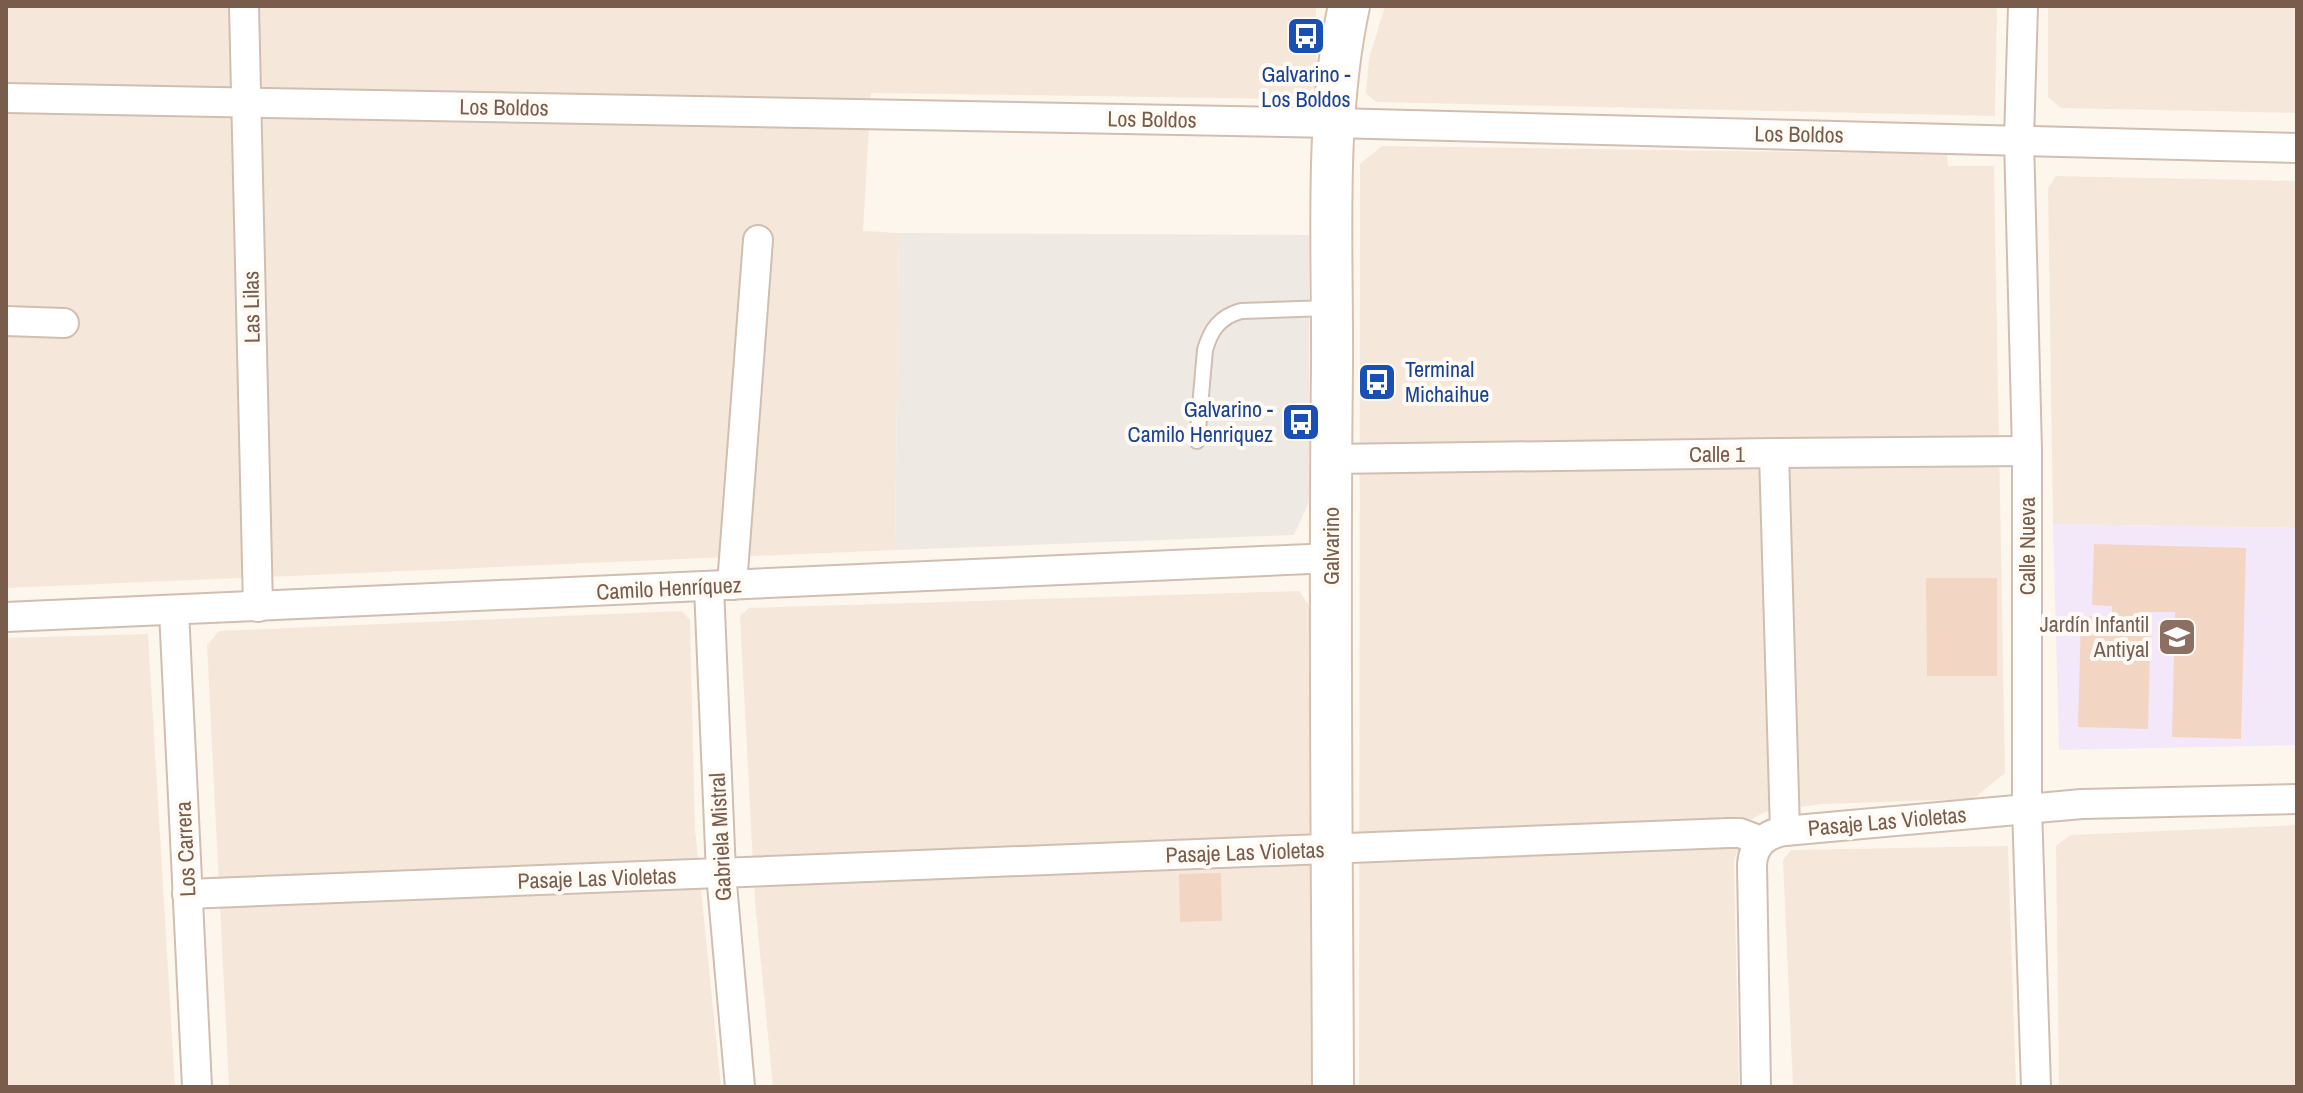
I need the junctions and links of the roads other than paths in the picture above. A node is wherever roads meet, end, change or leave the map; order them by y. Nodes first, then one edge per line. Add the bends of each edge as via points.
1 (244, 6) edge
2 (1349, 6) edge
3 (2023, 6) edge
4 (6, 98) edge
5 (246, 102) junction
6 (1334, 123) junction
7 (2019, 139) junction
8 (2297, 148) edge
9 (758, 240) dead end
10 (1333, 308) junction
11 (6, 321) edge
12 (64, 323) dead end
13 (1197, 441) dead end
14 (2027, 451) junction
15 (1774, 453) junction
16 (1331, 459) junction
17 (1331, 558) junction
18 (720, 586) junction
19 (258, 607) junction
20 (174, 611) junction
21 (6, 617) edge
22 (2297, 799) edge
23 (2027, 808) junction
24 (1773, 836) junction
25 (1332, 849) junction
26 (721, 873) junction
27 (187, 894) junction
28 (197, 1087) edge
29 (740, 1087) edge
30 (1333, 1087) edge
31 (1756, 1087) edge
32 (2036, 1087) edge

1 - 5 street, Las Lilas
2 - 6 street, Galvarino
3 - 7 street, Calle Nueva
4 - 5 street, Los Boldos
5 - 6 street, Los Boldos
5 - 19 street, Las Lilas
6 - 7 street, Los Boldos
6 - 10 street, Galvarino
7 - 8 street, Los Boldos
7 - 14 street, Calle Nueva
9 - 18 street, Gabriela Mistral
10 - 13 lane via 1241,311 1217,323 1205,350
10 - 16 street, Galvarino
11 - 12 street
14 - 15 street
14 - 23 street, Calle Nueva
15 - 16 street, Calle 1
15 - 24 street, Calle 1
16 - 17 street, Galvarino
17 - 18 street, Camilo Henríquez
17 - 25 street, Galvarino
18 - 19 street, Camilo Henríquez
18 - 26 street, Gabriela Mistral
19 - 20 street, Camilo Henríquez
20 - 21 street, Camilo Henríquez
20 - 27 street, Los Carrera
22 - 23 street, Pasaje Las Violetas
23 - 24 street, Pasaje Las Violetas
23 - 32 street, Calle Nueva
24 - 25 street, Pasaje Las Violetas via 1728,833
24 - 31 street, Calle 1 via 1752,865
25 - 26 street, Pasaje Las Violetas
25 - 30 street, Galvarino
26 - 27 street, Pasaje Las Violetas
26 - 29 street, Gabriela Mistral
27 - 28 street, Los Carrera

